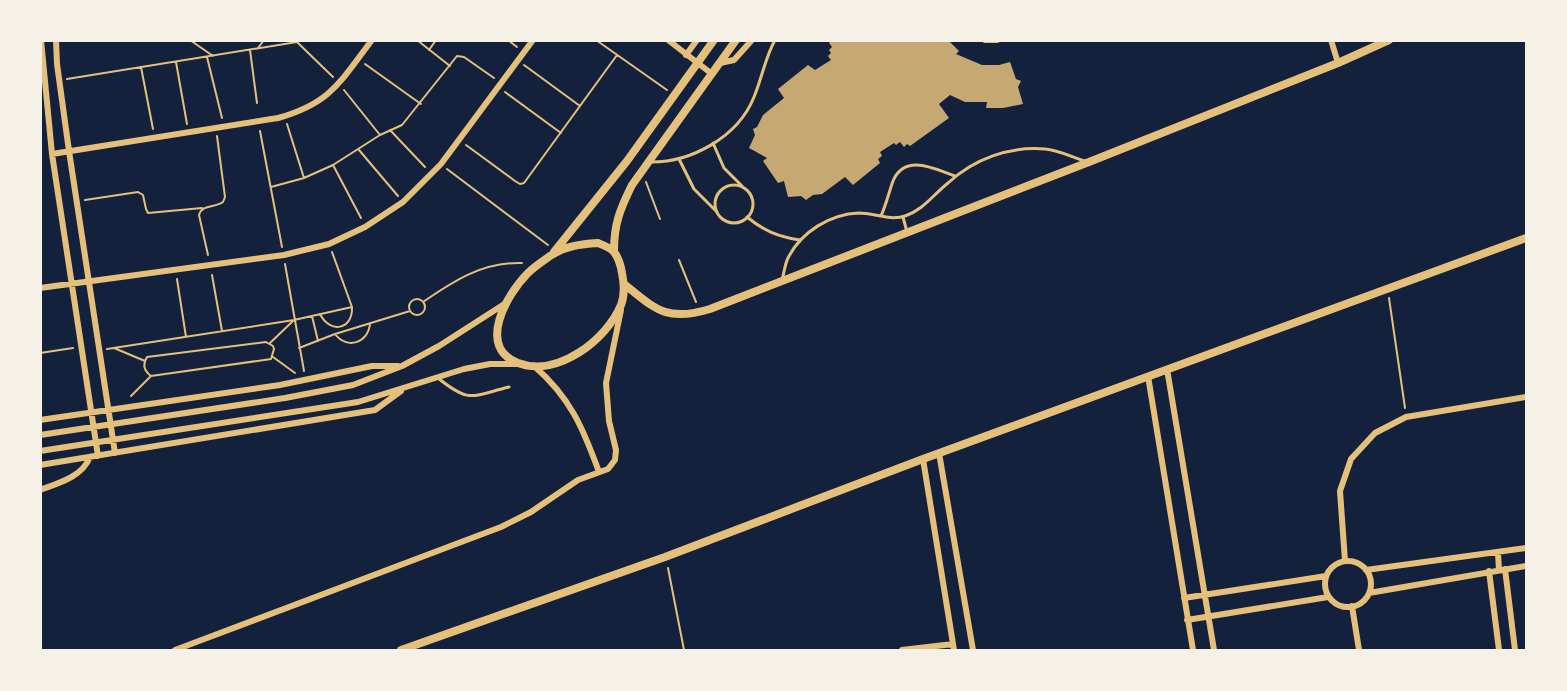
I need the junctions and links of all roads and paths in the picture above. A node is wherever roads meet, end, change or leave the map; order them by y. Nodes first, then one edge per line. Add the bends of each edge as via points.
1 (40, 40) edge
2 (56, 40) edge
3 (190, 40) edge
4 (264, 40) edge
5 (372, 40) edge
6 (417, 40) edge
7 (436, 40) edge
8 (533, 40) edge
9 (596, 40) edge
10 (668, 40) edge
11 (697, 40) edge
12 (714, 40) edge
13 (736, 40) edge
14 (752, 40) edge
15 (775, 40) edge
16 (985, 40) edge
17 (997, 40) edge
18 (1331, 40) edge
19 (1389, 40) edge
20 (258, 48) junction
21 (250, 50) junction
22 (429, 50) junction
23 (617, 55) junction
24 (686, 55) junction
25 (213, 56) junction
26 (207, 57) junction
27 (357, 59) junction
28 (518, 60) junction
29 (176, 62) junction
30 (697, 63) junction
31 (720, 63) junction
32 (1338, 63) junction
33 (450, 66) junction
34 (141, 68) junction
35 (712, 74) junction
36 (59, 81) junction
37 (339, 83) junction
38 (500, 85) junction
39 (674, 95) junction
40 (257, 103) dead end
41 (421, 104) junction
42 (580, 106) junction
43 (284, 116) junction
44 (258, 121) junction
45 (224, 126) junction
46 (216, 127) junction
47 (390, 130) junction
48 (189, 132) junction
49 (561, 133) junction
50 (380, 135) junction
51 (154, 137) junction
52 (459, 139) junction
53 (713, 143) junction
54 (359, 150) junction
55 (69, 151) junction
56 (52, 154) junction
57 (679, 159) junction
58 (648, 162) junction
59 (1089, 162) junction
60 (441, 164) junction
61 (333, 165) junction
62 (641, 171) junction
63 (432, 174) junction
64 (955, 176) junction
65 (304, 178) junction
66 (743, 187) junction
67 (271, 188) junction
68 (77, 201) junction
69 (403, 202) junction
70 (203, 208) junction
71 (718, 213) junction
72 (881, 216) junction
73 (747, 217) junction
74 (903, 217) junction
75 (660, 219) dead end
76 (365, 227) junction
77 (907, 233) junction
78 (1527, 237) edge
79 (800, 240) junction
80 (329, 244) junction
81 (614, 251) junction
82 (554, 252) junction
83 (284, 255) junction
84 (679, 260) dead end
85 (540, 264) junction
86 (210, 265) junction
87 (175, 270) junction
88 (89, 281) junction
89 (781, 282) junction
90 (72, 284) junction
91 (624, 284) junction
92 (40, 288) edge
93 (1388, 288) junction
94 (423, 302) junction
95 (506, 303) junction
96 (622, 303) junction
97 (352, 307) junction
98 (410, 311) junction
99 (699, 312) junction
100 (320, 314) junction
101 (312, 316) junction
102 (294, 320) junction
103 (370, 324) junction
104 (222, 331) junction
105 (335, 334) junction
106 (186, 337) junction
107 (318, 341) junction
108 (270, 343) junction
109 (81, 346) junction
110 (114, 348) junction
111 (300, 348) junction
112 (99, 350) junction
113 (40, 353) edge
114 (273, 357) junction
115 (144, 361) junction
116 (520, 364) junction
117 (402, 366) junction
118 (534, 366) junction
119 (1167, 369) junction
120 (151, 376) junction
121 (1148, 376) junction
122 (436, 377) junction
123 (306, 380) junction
124 (410, 386) junction
125 (509, 387) dead end
126 (1527, 397) edge
127 (117, 409) junction
128 (108, 411) junction
129 (92, 413) junction
130 (1406, 417) junction
131 (40, 420) edge
132 (111, 424) junction
133 (94, 427) junction
134 (196, 427) junction
135 (40, 435) edge
136 (113, 440) junction
137 (197, 440) junction
138 (96, 442) junction
139 (40, 451) edge
140 (115, 453) junction
141 (939, 453) junction
142 (98, 456) junction
143 (90, 458) junction
144 (923, 459) junction
145 (40, 465) edge
146 (599, 472) junction
147 (40, 490) edge
148 (1527, 548) edge
149 (1498, 553) junction
150 (665, 557) junction
151 (1344, 561) junction
152 (1527, 566) edge
153 (1502, 569) junction
154 (1366, 570) junction
155 (1489, 571) junction
156 (1326, 576) junction
157 (1204, 593) junction
158 (1369, 593) junction
159 (1329, 597) junction
160 (1184, 598) junction
161 (1352, 606) junction
162 (1208, 618) junction
163 (1187, 620) junction
164 (954, 647) edge
165 (402, 650) edge
166 (175, 651) edge
167 (684, 651) edge
168 (902, 651) edge
169 (973, 651) edge
170 (1192, 651) edge
171 (1214, 651) edge
172 (1359, 651) edge
173 (1499, 651) edge
174 (1515, 651) edge

1 - 56 street
2 - 36 street
3 - 25 path
4 - 20 path
5 - 27 street
6 - 22 path
7 - 22 path
8 - 28 street
9 - 23 path
10 - 24 street
11 - 24 street
12 - 30 street
13 - 31 street
14 - 31 street via 734,60
15 - 53 lane via 754,98 741,120
16 - 17 street
18 - 32 street
19 - 32 street
20 - 21 path
20 - 37 path via 297,42
21 - 25 path
21 - 40 path
22 - 33 path
23 - 39 path
23 - 42 path
24 - 30 street
25 - 26 path
26 - 29 path
26 - 45 path
27 - 37 street
27 - 41 path
28 - 38 street
28 - 42 path
29 - 34 path
29 - 48 path
30 - 35 street
30 - 39 street
31 - 35 street
32 - 59 street
33 - 38 path via 461,55
33 - 41 path
34 - 36 path
34 - 51 path
35 - 58 street
36 - 55 street
37 - 43 street via 315,104
37 - 50 path
38 - 49 path
38 - 52 street
39 - 82 street via 627,162
41 - 47 path via 407,121
42 - 49 path
43 - 44 street
43 - 65 path
44 - 45 street
44 - 67 path
45 - 46 street
46 - 48 street
46 - 70 path via 225,197 219,205
47 - 50 path
47 - 63 path
48 - 51 street
49 - 52 path via 520,184
50 - 54 path
51 - 55 street
52 - 60 street
53 - 57 lane
53 - 66 lane via 724,168
54 - 61 path
54 - 69 path
55 - 56 street
55 - 68 street
56 - 90 street
57 - 58 lane
57 - 71 lane via 694,189
58 - 62 street
59 - 64 lane via 1047,149 1023,149 998,154
59 - 77 street
60 - 63 street
60 - 82 path
61 - 65 path
61 - 76 path
62 - 75 path
62 - 81 street via 619,210
63 - 69 street
64 - 72 lane via 921,164 910,165 894,180
64 - 74 lane via 922,208
65 - 67 path
66 - 71 lane via 723,188 716,200
66 - 73 lane via 753,204
67 - 83 path
68 - 70 path via 138,192 143,195 148,213
68 - 88 street
69 - 76 street
70 - 86 path via 198,214
71 - 73 lane via 735,223
72 - 74 lane
72 - 79 lane via 859,213 837,217
73 - 79 lane via 770,233
74 - 77 lane
76 - 80 street
77 - 89 street
78 - 93 street
79 - 89 lane via 788,258
80 - 83 street
80 - 97 path
81 - 82 street via 598,243 576,244
81 - 91 street
82 - 85 street
83 - 86 street
83 - 102 path
84 - 99 path
85 - 94 path via 492,266 456,280
85 - 95 street via 529,272
86 - 87 street
86 - 104 path
87 - 88 street
87 - 106 path
88 - 90 street
88 - 112 street
89 - 99 street
90 - 92 street
90 - 109 street
91 - 96 street
91 - 99 street via 661,311 676,315
93 - 119 street
93 - 130 path
94 - 98 path via 411,301
94 - 98 path via 422,314
95 - 116 street via 499,319 497,340 504,357
95 - 117 street
96 - 118 street via 602,336 587,348 567,360
96 - 146 street via 606,383 616,455 612,465
97 - 100 path
97 - 100 path via 349,320 337,327 324,322
98 - 103 path
100 - 101 path
101 - 102 path
101 - 107 path
102 - 104 path
102 - 108 path
102 - 111 path
103 - 105 path
103 - 105 path via 359,342 343,342
104 - 106 path
105 - 107 path
106 - 110 path
107 - 111 path
108 - 114 path
108 - 115 path via 147,357
109 - 113 path
109 - 129 street
110 - 112 path
110 - 115 path
111 - 123 path
112 - 128 street
114 - 120 path
114 - 123 path
115 - 120 path via 146,373
116 - 118 street
116 - 122 street via 490,364
117 - 123 street via 372,366
117 - 132 street via 353,385
118 - 146 street via 574,411
119 - 121 street
119 - 157 street
120 - 127 path
121 - 141 street
121 - 160 street
122 - 124 street
122 - 125 lane via 464,396
123 - 127 street
124 - 134 street via 358,402
124 - 137 street via 375,410
126 - 130 street
127 - 128 street
128 - 129 street
128 - 132 street
129 - 131 street
129 - 133 street
130 - 151 street via 1375,433 1351,459 1340,491
132 - 133 street
132 - 136 street
133 - 135 street
133 - 138 street
134 - 136 street
134 - 137 street
136 - 138 street
136 - 140 street
137 - 140 street
138 - 139 street
138 - 142 street
140 - 142 street
141 - 144 street
141 - 169 street
142 - 143 street
143 - 145 street
143 - 147 street via 79,473
144 - 150 street
144 - 164 street
146 - 166 street via 578,480 501,527
148 - 149 street
149 - 153 street
149 - 154 street
150 - 165 street
150 - 167 path
151 - 154 street via 1357,563
151 - 156 street via 1333,566
152 - 153 street
153 - 155 street
153 - 174 street
154 - 158 street
155 - 158 street
155 - 173 street
156 - 157 street
156 - 159 street
157 - 160 street
157 - 162 street
158 - 161 street
159 - 161 street via 1339,605
159 - 162 street
160 - 163 street
161 - 172 street
162 - 163 street
162 - 171 street
163 - 170 street
164 - 168 street

